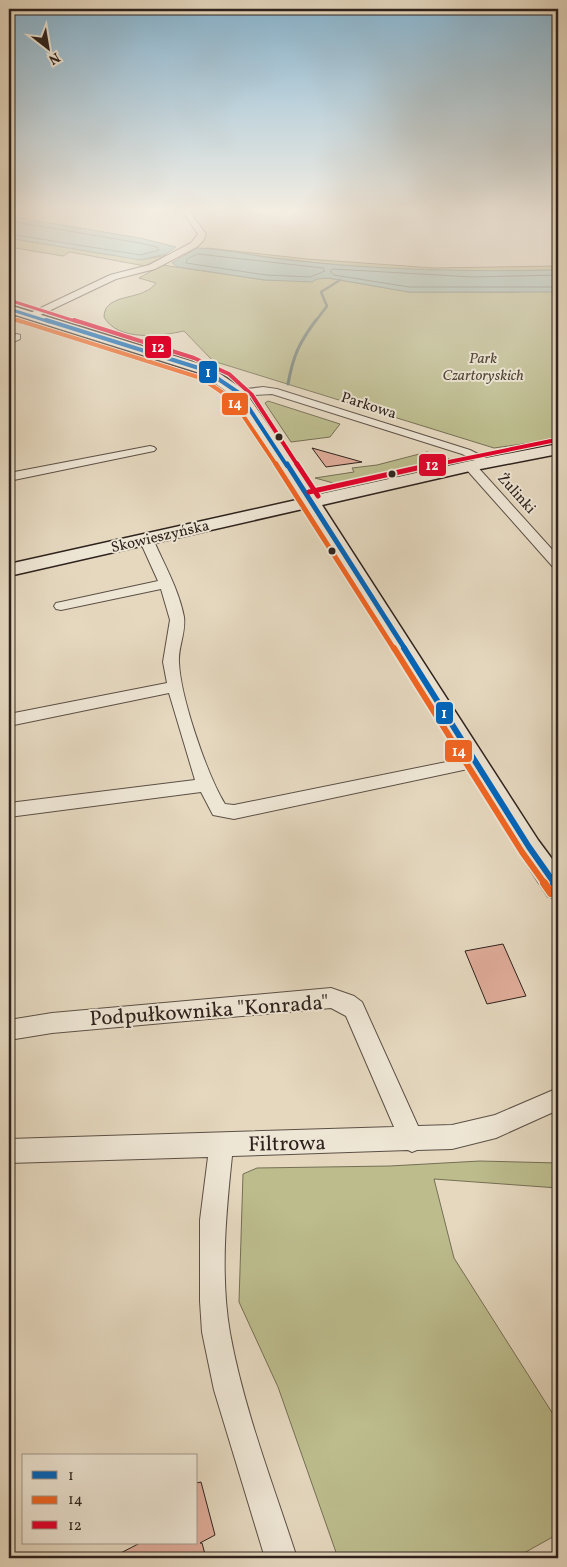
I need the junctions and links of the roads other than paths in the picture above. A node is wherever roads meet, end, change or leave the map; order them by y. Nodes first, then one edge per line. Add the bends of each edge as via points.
1 (104, 281) edge
2 (9, 309) edge
3 (31, 316) junction
4 (239, 393) junction
5 (150, 449) dead end
6 (558, 449) edge
7 (488, 462) junction
8 (470, 466) junction
9 (9, 478) edge
10 (311, 501) junction
11 (146, 539) junction
12 (558, 564) edge
13 (9, 570) edge
14 (165, 584) junction
15 (61, 606) dead end
16 (175, 687) junction
17 (9, 720) edge
18 (476, 762) junction
19 (206, 785) junction
20 (9, 810) edge
21 (558, 888) edge
22 (9, 1030) edge
23 (558, 1099) edge
24 (412, 1140) junction
25 (221, 1144) junction
26 (9, 1151) edge
27 (281, 1558) edge

1 - 3 street
2 - 3 main road
3 - 4 main road via 204,370
4 - 7 street, Parkowa via 273,391 466,452
4 - 10 main road
5 - 9 street
6 - 7 main road, Skowieszyńska
7 - 8 main road, Skowieszyńska
8 - 10 main road, Skowieszyńska
8 - 12 street, Żulinki
10 - 11 main road, Skowieszyńska
10 - 18 main road
11 - 13 main road, Skowieszyńska
11 - 14 street
14 - 15 street
14 - 16 street via 177,621 171,661
16 - 17 street
16 - 19 street
18 - 19 street via 234,812 219,810
18 - 21 main road
19 - 20 street
22 - 24 street, Podpułkownika "Konrada" via 52,1023 331,998 354,1009
23 - 24 street, Filtrowa via 496,1126 452,1138
24 - 25 street, Filtrowa
25 - 26 street, Filtrowa
25 - 27 street via 213,1220 213,1301 218,1341 228,1390

